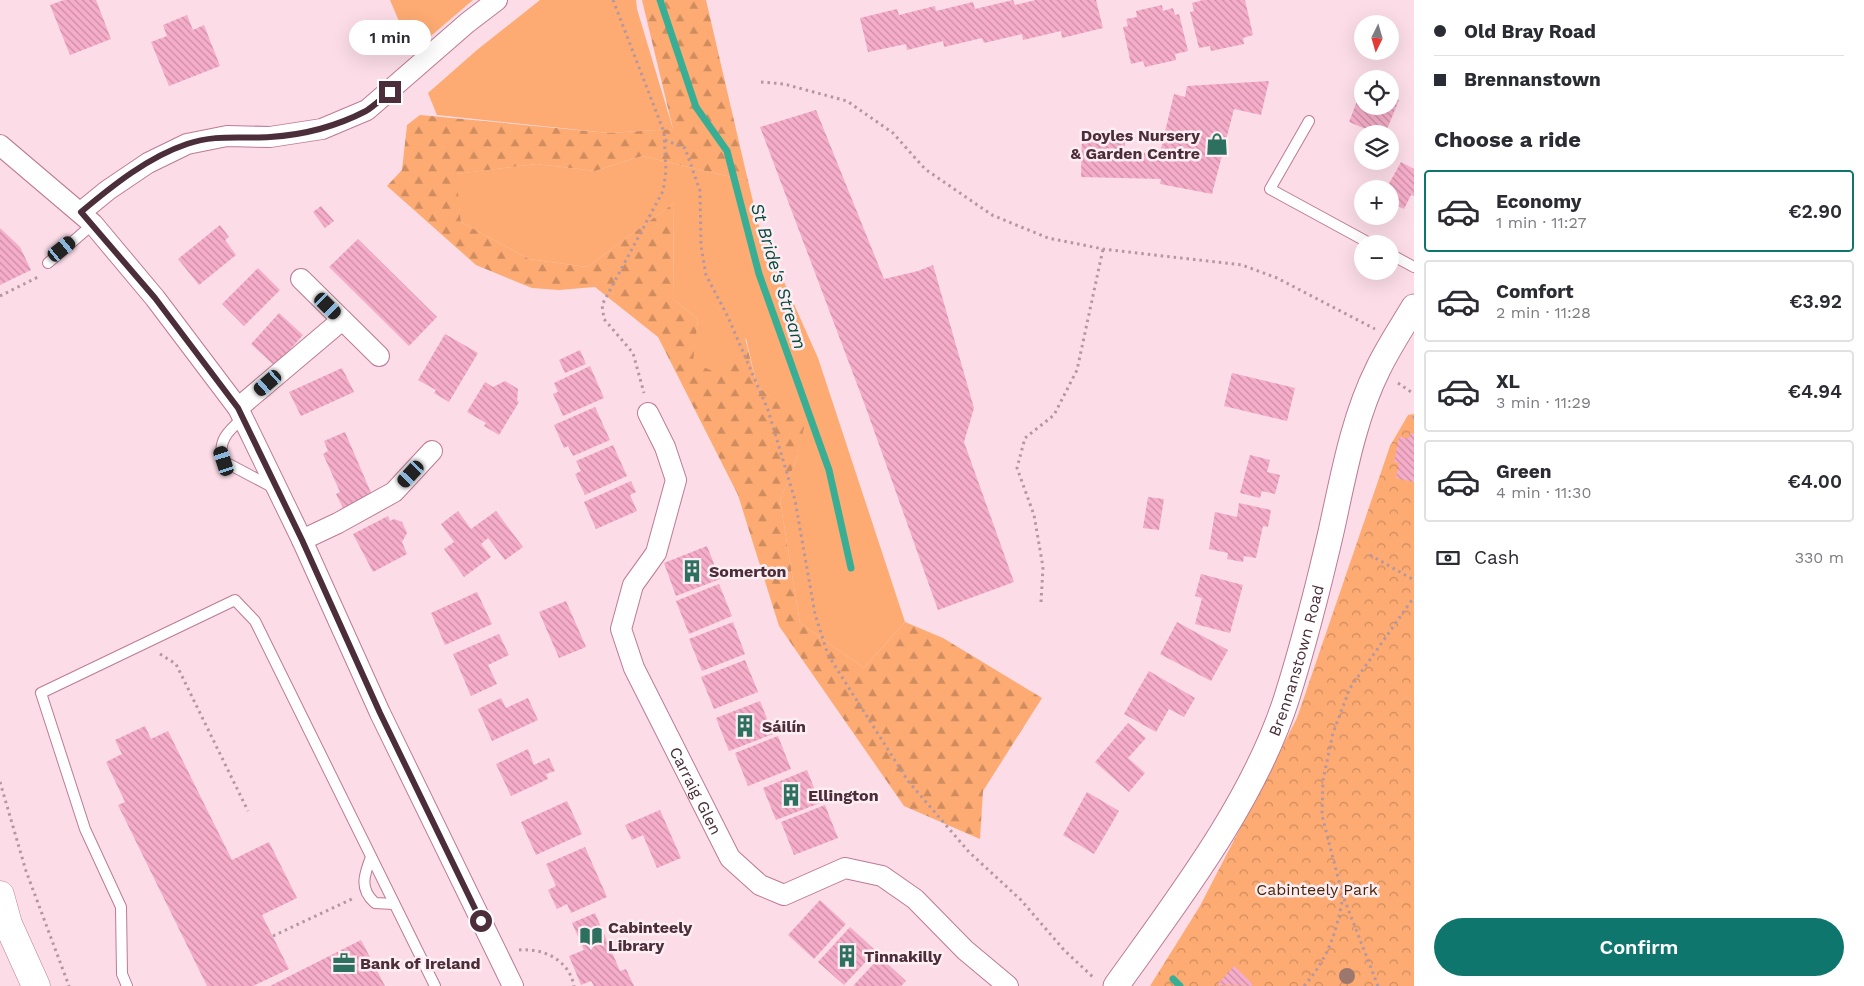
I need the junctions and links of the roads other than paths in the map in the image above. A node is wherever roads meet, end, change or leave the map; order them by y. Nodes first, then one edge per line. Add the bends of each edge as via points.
1 (497, 0) edge
2 (1309, 121) dead end
3 (0, 145) edge
4 (87, 218) junction
5 (1354, 235) edge
6 (1399, 259) edge
7 (48, 263) road end
8 (1414, 267) edge
9 (301, 279) dead end
10 (1414, 307) edge
11 (342, 320) junction
12 (379, 356) dead end
13 (241, 413) junction
14 (648, 413) road end
15 (432, 451) dead end
16 (277, 490) junction
17 (302, 540) junction
18 (371, 857) junction
19 (0, 895) edge
20 (393, 904) junction
21 (36, 986) edge
22 (127, 986) edge
23 (435, 986) edge
24 (513, 986) edge
25 (1008, 986) edge
26 (1116, 986) edge

1 - 4 street via 367,110 322,129 270,137 227,136 187,144 148,163 108,190
2 - 5 lane via 1270,189
3 - 4 street
4 - 7 lane
4 - 13 street via 155,298
6 - 8 lane
9 - 11 street
10 - 26 street, Brennanstown Road via 1377,370 1360,417 1292,679 1266,750 1226,826
11 - 12 street
11 - 13 street
13 - 16 street
13 - 16 lane via 222,441 220,451 224,461
14 - 25 street, Carraig Glen via 665,447 676,480 656,553 633,585 621,629 634,668 730,858 760,885 784,895 845,868 882,876 915,899 965,950
15 - 17 street via 394,492
16 - 17 street
17 - 24 street via 380,713
18 - 20 lane
18 - 20 lane via 364,876 366,893 375,903
18 - 22 lane via 255,621 235,600 41,693 85,829 121,907 122,974
19 - 21 highway via 8,924
20 - 23 lane

